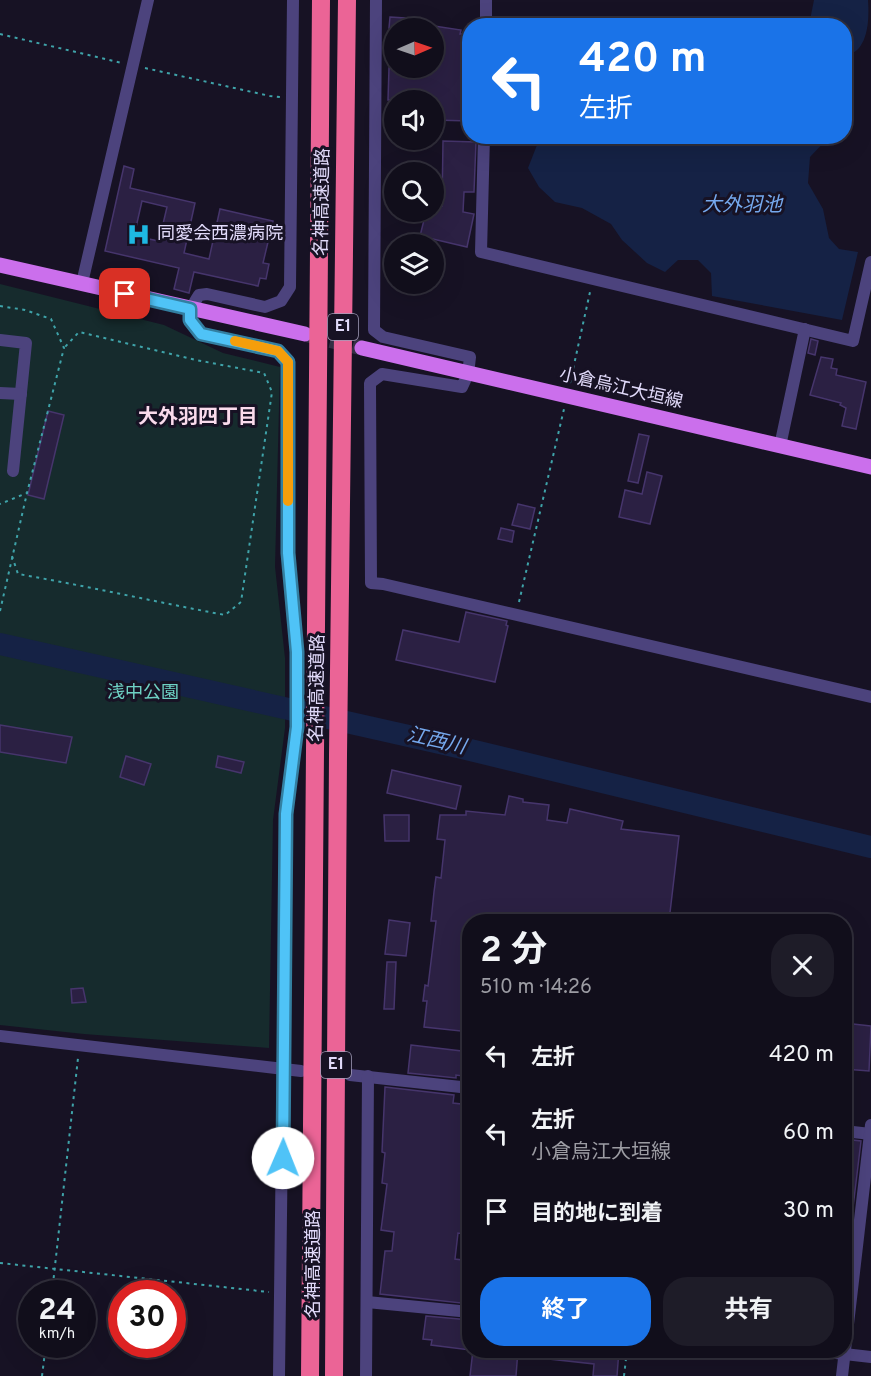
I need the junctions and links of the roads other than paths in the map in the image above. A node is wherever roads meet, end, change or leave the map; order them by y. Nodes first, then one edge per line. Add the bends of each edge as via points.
1 (148, 0) edge
2 (293, 0) edge
3 (321, 0) edge
4 (347, 0) edge
5 (376, 0) edge
6 (486, 0) edge
7 (486, 18) edge
8 (484, 144) edge
9 (871, 262) edge
10 (0, 265) edge
11 (82, 283) junction
12 (190, 309) junction
13 (805, 329) junction
14 (305, 334) tunnel mouth
15 (0, 340) edge
16 (362, 348) tunnel mouth
17 (468, 374) junction
18 (0, 393) edge
19 (21, 394) junction
20 (780, 446) junction
21 (871, 467) edge
22 (13, 471) dead end
23 (871, 697) edge
24 (0, 1036) edge
25 (284, 1068) junction
26 (301, 1071) dead end
27 (350, 1076) dead end
28 (368, 1076) junction
29 (462, 1087) edge
30 (852, 1131) edge
31 (871, 1131) edge
32 (852, 1294) edge
33 (367, 1302) junction
34 (462, 1311) edge
35 (852, 1355) edge
36 (871, 1357) edge
37 (844, 1358) edge
38 (279, 1376) edge
39 (310, 1376) edge
40 (334, 1376) edge
41 (366, 1376) edge
42 (842, 1376) edge

1 - 11 street
2 - 12 street via 290,287 281,301 265,307 207,294 199,295
3 - 39 highway, 名神高速道路 / E1
4 - 40 highway, 名神高速道路 / E1
5 - 17 street via 374,330 383,337 470,357
6 - 7 street
8 - 13 street via 482,252
9 - 13 street via 854,341
10 - 11 main road
11 - 12 main road
12 - 14 main road
12 - 25 street via 190,320 201,334 278,351 288,362 288,553 297,652 297,727 286,814
13 - 20 street
15 - 19 street via 26,343
16 - 17 main road, 小倉烏江大垣線
17 - 20 main road, 小倉烏江大垣線
17 - 23 street via 462,387 382,374 370,383 370,583
18 - 19 street
19 - 22 street
20 - 21 main road, 小倉烏江大垣線
24 - 25 street
25 - 26 street
25 - 38 street
27 - 28 street
28 - 29 street
28 - 33 street
30 - 31 street
31 - 32 street
33 - 34 street
33 - 41 street
35 - 36 street
37 - 42 street

